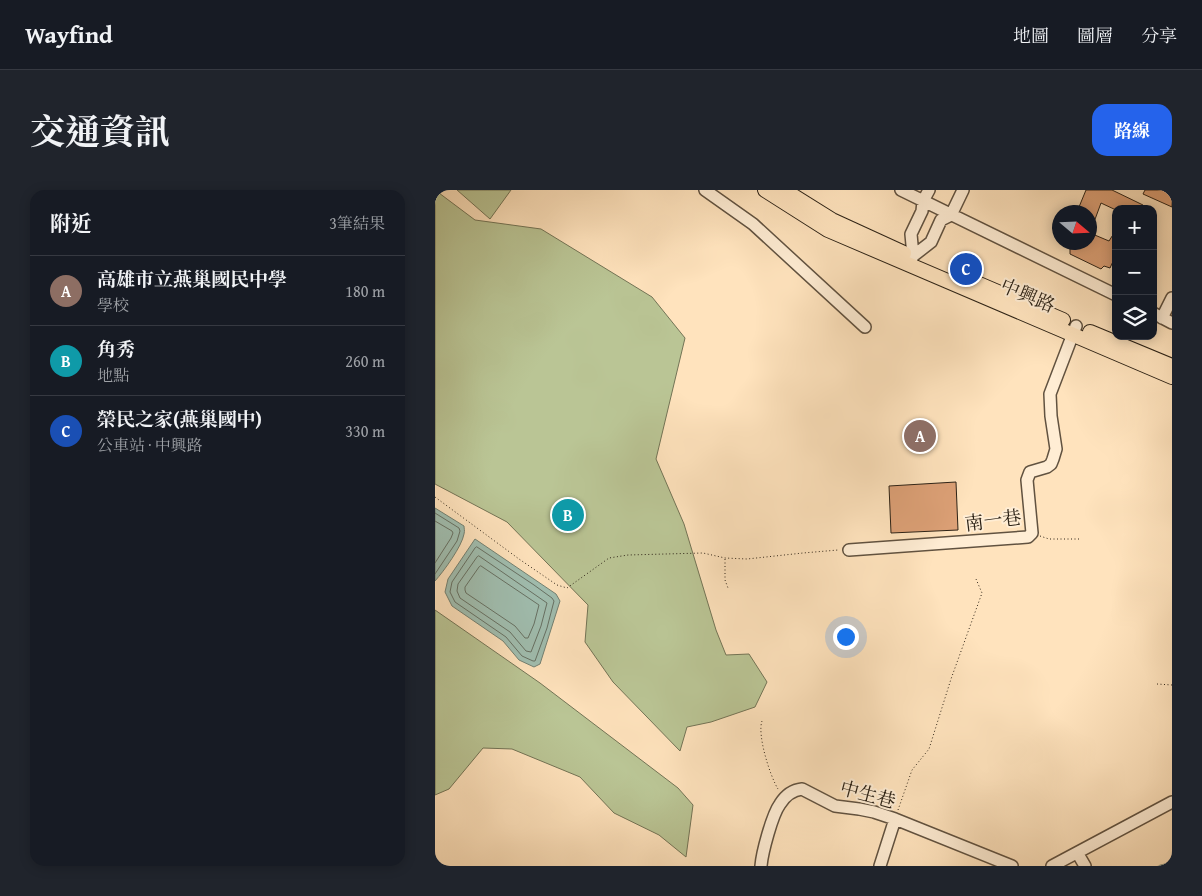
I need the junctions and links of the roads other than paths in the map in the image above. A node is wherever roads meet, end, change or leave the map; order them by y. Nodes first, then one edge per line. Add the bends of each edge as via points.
1 (705, 190) edge
2 (765, 190) edge
3 (784, 190) edge
4 (901, 190) edge
5 (929, 190) edge
6 (963, 190) edge
7 (923, 201) junction
8 (951, 215) junction
9 (911, 261) junction
10 (1112, 293) edge
11 (1172, 298) edge
12 (1162, 318) edge
13 (865, 327) dead end
14 (1074, 330) junction
15 (1172, 366) edge
16 (1172, 377) edge
17 (849, 550) road end
18 (1172, 802) edge
19 (895, 819) junction
20 (1078, 854) junction
21 (761, 866) edge
22 (880, 866) edge
23 (1012, 866) edge
24 (1052, 866) edge
25 (1085, 866) edge

1 - 13 lane via 753,224
2 - 9 main road, 中興路 via 829,230
3 - 9 main road, 中興路 via 832,220
4 - 7 lane
5 - 7 lane
6 - 8 lane
7 - 8 lane
7 - 9 lane via 922,212 911,234
8 - 9 lane via 941,220 931,242
8 - 10 lane
9 - 14 main road, 中興路
11 - 12 lane
14 - 15 main road, 中興路
14 - 16 main road, 中興路
14 - 17 lane, 南一巷 via 1051,394 1053,459 1047,467 1030,472 1027,480 1032,534 1027,537
18 - 20 lane
19 - 21 lane, 中生巷 via 866,810 835,806 803,789 797,790 778,806
19 - 22 lane
19 - 23 lane, 中生巷
20 - 24 lane
20 - 25 lane

